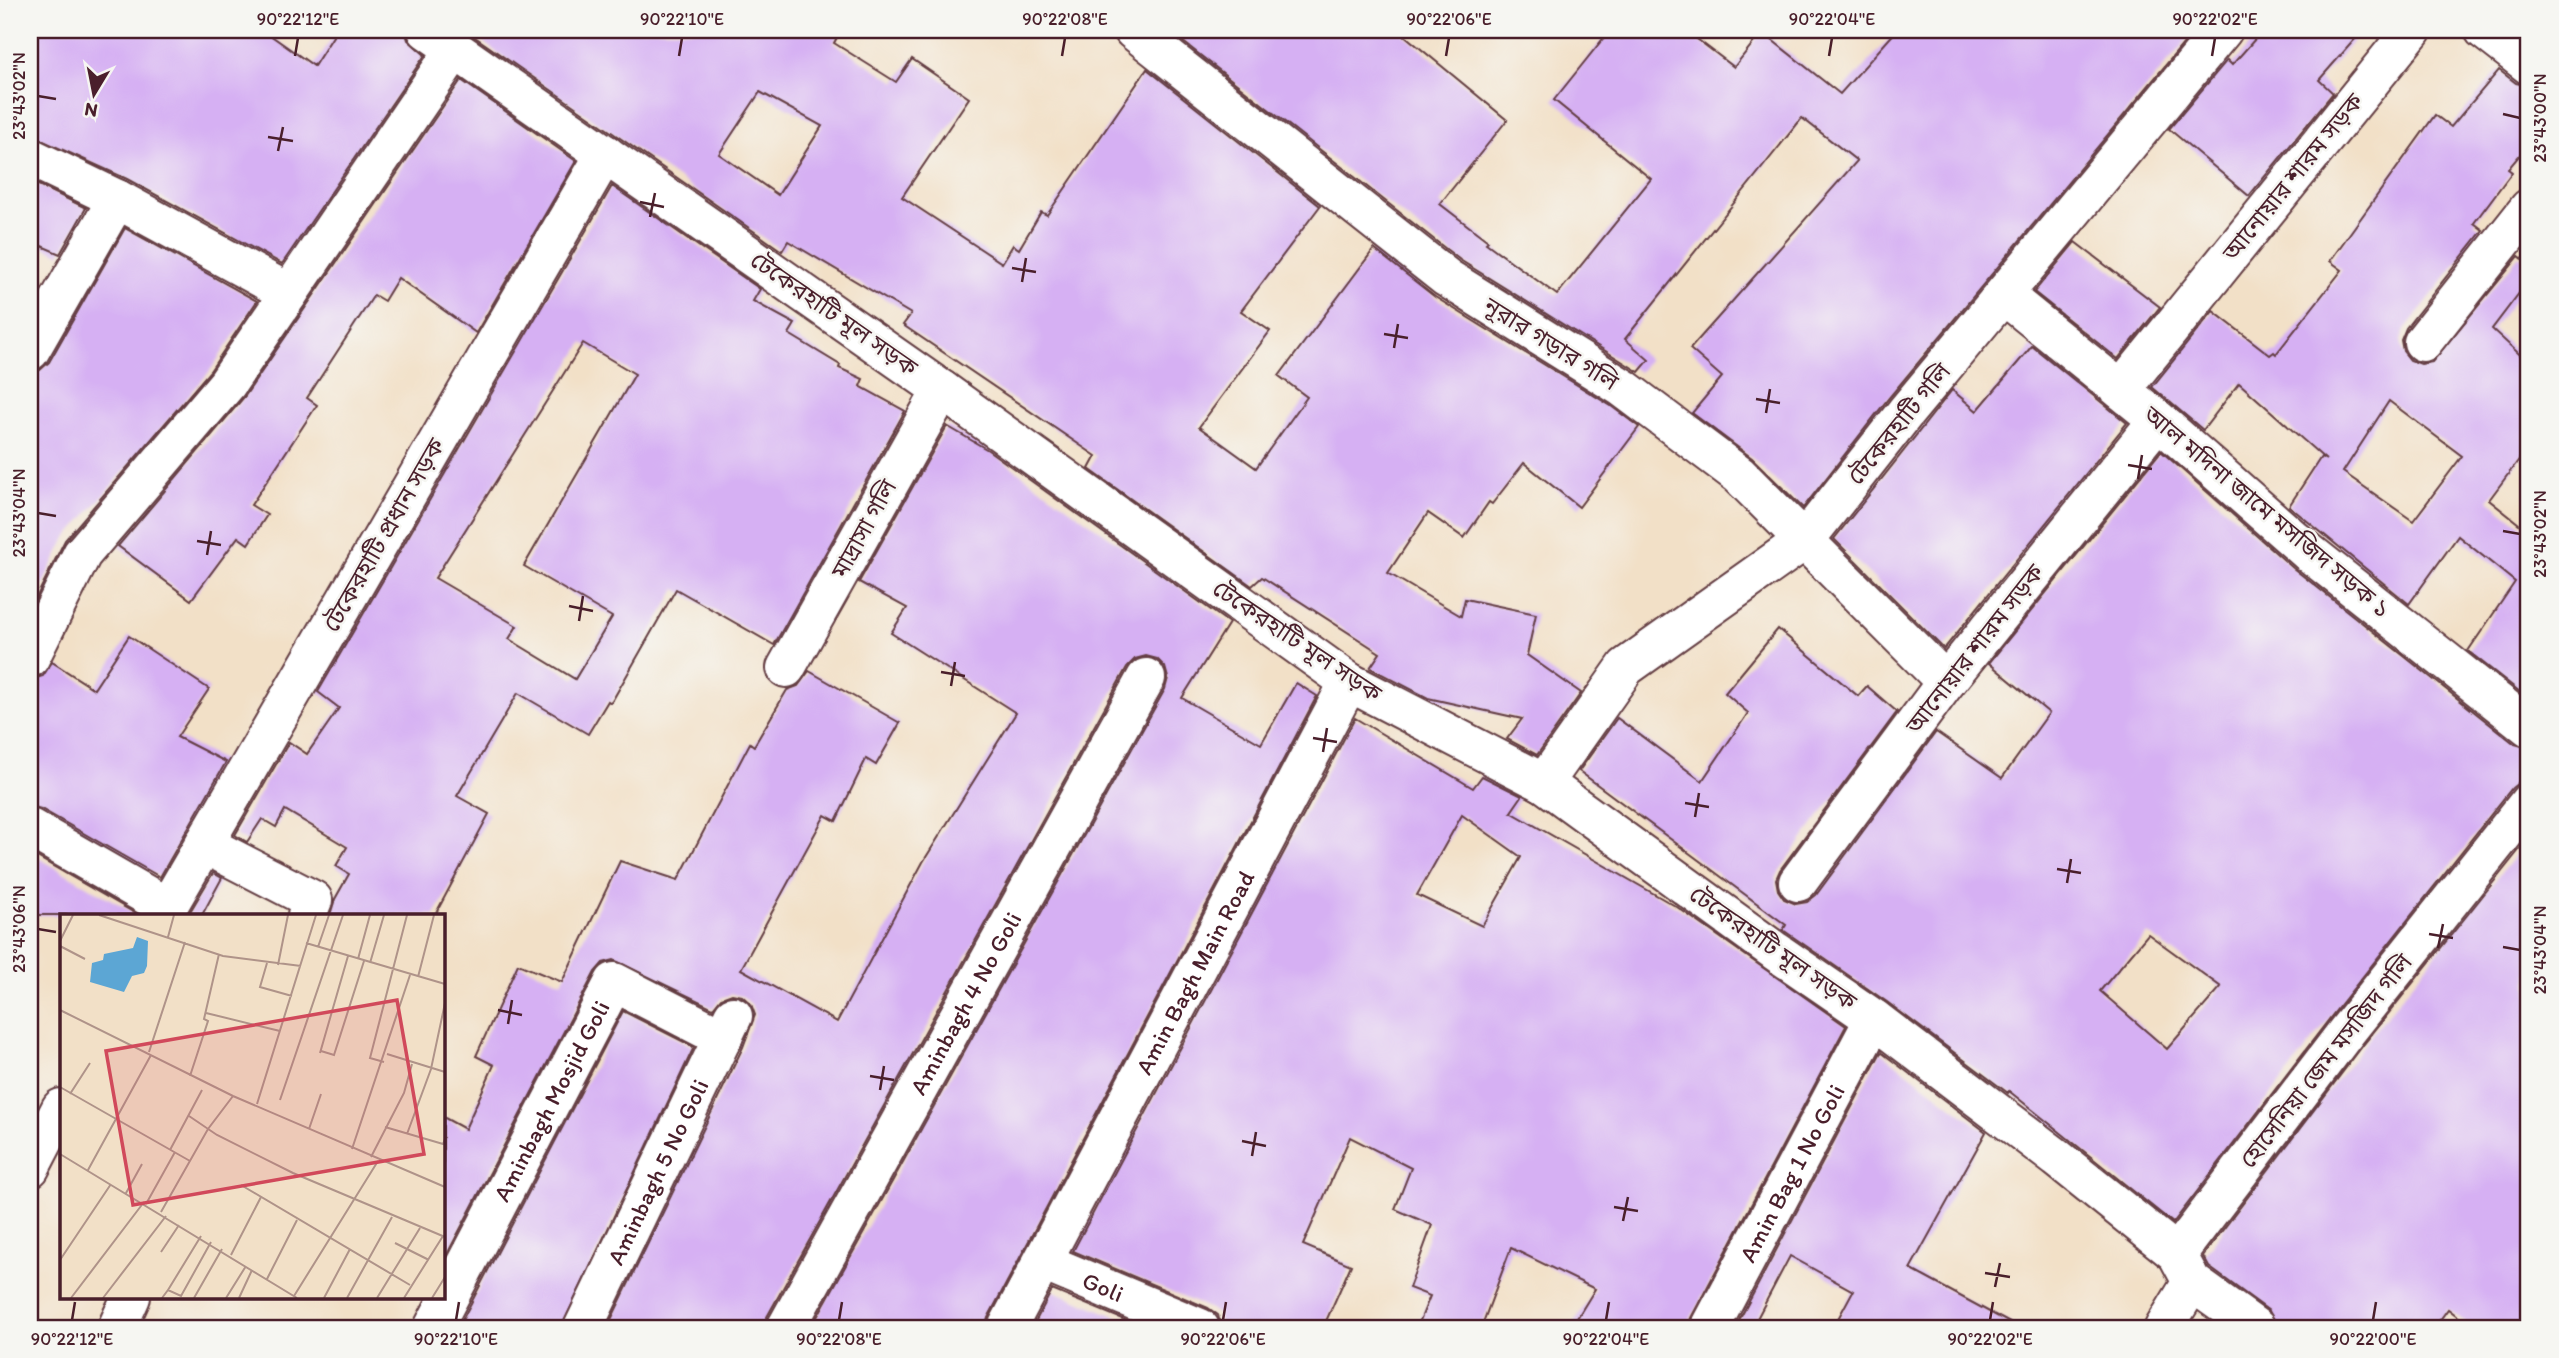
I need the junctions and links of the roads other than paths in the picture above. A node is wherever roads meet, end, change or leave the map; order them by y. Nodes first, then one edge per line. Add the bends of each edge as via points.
1 (1133, 30) edge
2 (2223, 30) edge
3 (2412, 30) edge
4 (2484, 30) edge
5 (440, 40) edge
6 (2529, 65) edge
7 (605, 154) junction
8 (30, 157) edge
9 (117, 199) junction
10 (2529, 208) edge
11 (289, 293) junction
12 (2005, 296) junction
13 (2423, 342) dead end
14 (30, 351) edge
15 (942, 390) junction
16 (2121, 390) junction
17 (2158, 420) junction
18 (1805, 540) junction
19 (30, 658) edge
20 (786, 668) dead end
21 (1146, 678) dead end
22 (1349, 682) junction
23 (1946, 682) junction
24 (2529, 727) edge
25 (1544, 783) junction
26 (2529, 802) edge
27 (30, 828) edge
28 (204, 844) junction
29 (1798, 882) dead end
30 (165, 911) edge
31 (307, 914) edge
32 (1874, 1019) junction
33 (728, 1027) joint
34 (60, 1110) edge
35 (30, 1168) edge
36 (1043, 1262) junction
37 (2185, 1268) junction
38 (131, 1298) edge
39 (117, 1328) edge
40 (433, 1328) edge
41 (583, 1328) edge
42 (786, 1328) edge
43 (1007, 1328) edge
44 (1200, 1328) edge
45 (1710, 1328) edge
46 (2164, 1328) edge
47 (2256, 1328) edge

1 - 18 street, নূরার গড়ার গলি via 1447,278 1622,388 1739,475
2 - 12 street, টেকেরহাটি গলি
3 - 16 street, আনোয়ার শারম সড়ক
4 - 6 street
5 - 7 street, টেকেরহাটি মূল সড়ক
5 - 11 street
7 - 15 street, টেকেরহাটি মূল সড়ক
7 - 28 street, টেকেরহাটি প্রধান সড়ক
8 - 9 street
9 - 11 street
9 - 14 street
10 - 13 street
11 - 19 street via 227,384 82,554
12 - 16 street, আল মদিনা জামে মসজিদ সড়ক ১
12 - 18 street, টেকেরহাটি গলি
15 - 20 street, মাদ্রাসা গলি
15 - 22 street, টেকেরহাটি মূল সড়ক
16 - 17 street, আল মদিনা জামে মসজিদ সড়ক ১
17 - 23 street, আনোয়ার শারম সড়ক
17 - 24 street, আল মদিনা জামে মসজিদ সড়ক ১ via 2308,551
18 - 23 street, নূরার গড়ার গলি
18 - 25 street, টেকেরহাটি গলি via 1626,667
21 - 42 street, Aminbagh 4 No Goli
22 - 25 street, টেকেরহাটি মূল সড়ক
22 - 36 street, Amin Bagh Main Road
23 - 29 street, আনোয়ার শারম সড়ক
25 - 32 street, টেকেরহাটি মূল সড়ক
26 - 37 street, হোসেনিয়া জেম মসজিদ গলি via 2347,1031
27 - 30 street
28 - 30 street, টেকেরহাটি প্রধান সড়ক
28 - 31 street via 313,900
32 - 37 street, টেকেরহাটি মূল সড়ক
32 - 45 street, Amin Bag 1 No Goli
33 - 40 street, Aminbagh Mosjid Goli via 614,982
33 - 41 street, Aminbagh 5 No Goli
34 - 35 street
36 - 43 street, Amin Bagh Main Road
36 - 44 street, Goli
37 - 46 street, হোসেনিয়া জেম মসজিদ গলি
37 - 47 street, টেকেরহাটি মূল সড়ক
38 - 39 street

